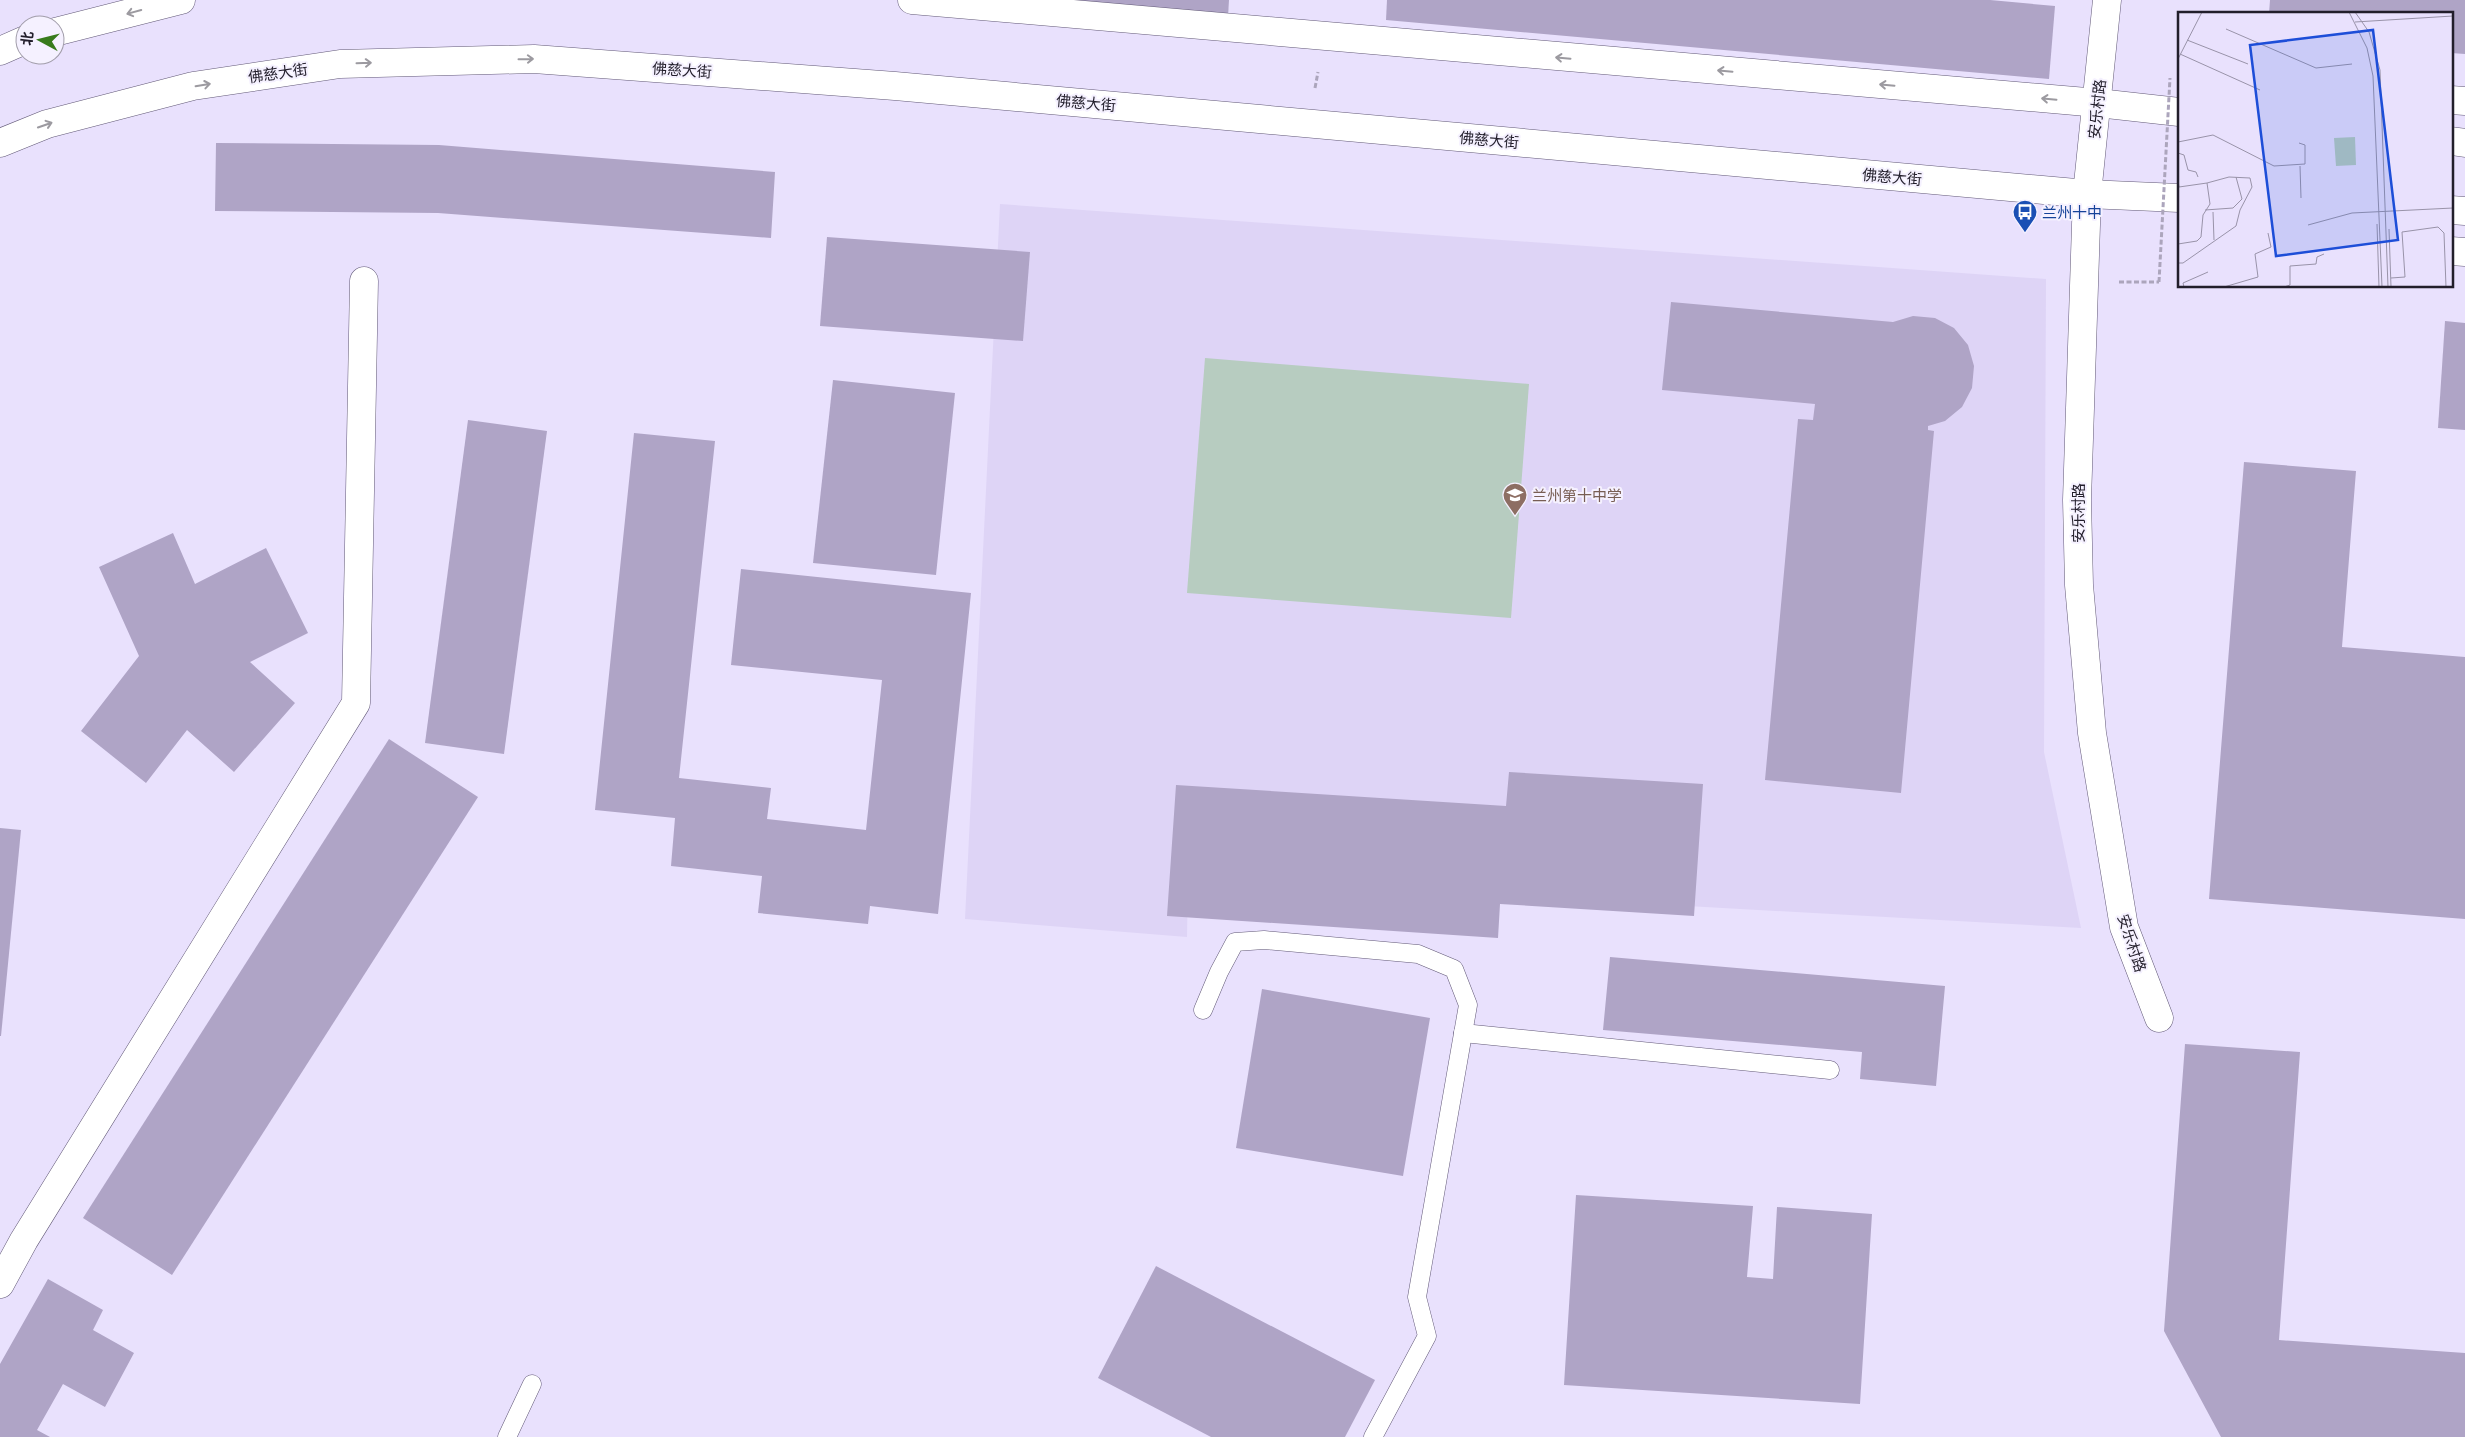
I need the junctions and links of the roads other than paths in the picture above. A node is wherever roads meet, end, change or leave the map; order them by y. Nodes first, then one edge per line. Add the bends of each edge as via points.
1 (181, 0) edge
2 (912, 0) edge
3 (2107, 0) edge
4 (65, 29) edge
5 (15, 44) edge
6 (0, 51) edge
7 (2174, 89) edge
8 (2452, 100) edge
9 (2465, 102) edge
10 (2098, 103) junction
11 (2178, 112) edge
12 (2452, 141) edge
13 (2465, 142) edge
14 (0, 143) edge
15 (2087, 194) junction
16 (2178, 198) edge
17 (2452, 210) edge
18 (2465, 211) edge
19 (2178, 214) edge
20 (2452, 251) edge
21 (2465, 252) edge
22 (364, 281) dead end
23 (1203, 1010) dead end
24 (2159, 1018) dead end
25 (1463, 1033) junction
26 (1830, 1070) dead end
27 (0, 1284) edge
28 (532, 1384) dead end
29 (507, 1437) edge
30 (1373, 1437) edge

1 -> 4 main road
10 -> 2 main road
3 - 10 main road, 安乐村路
5 - 6 main road
7 - 10 main road
8 - 9 main road
10 - 11 main road
10 - 15 main road, 安乐村路
12 - 13 main road
14 -> 15 main road, 佛慈大街 via 47,124 193,86 340,64 534,59 895,86
15 - 16 main road, 佛慈大街
15 - 19 main road
15 - 24 main road, 安乐村路 via 2077,500 2078,585 2092,733 2124,927
17 - 18 main road
20 - 21 main road
22 - 27 main road via 356,703
23 - 25 lane via 1235,942 1264,940 1418,954 1454,969 1468,1005
25 - 26 lane
25 - 30 lane via 1416,1296 1427,1336
28 - 29 lane

